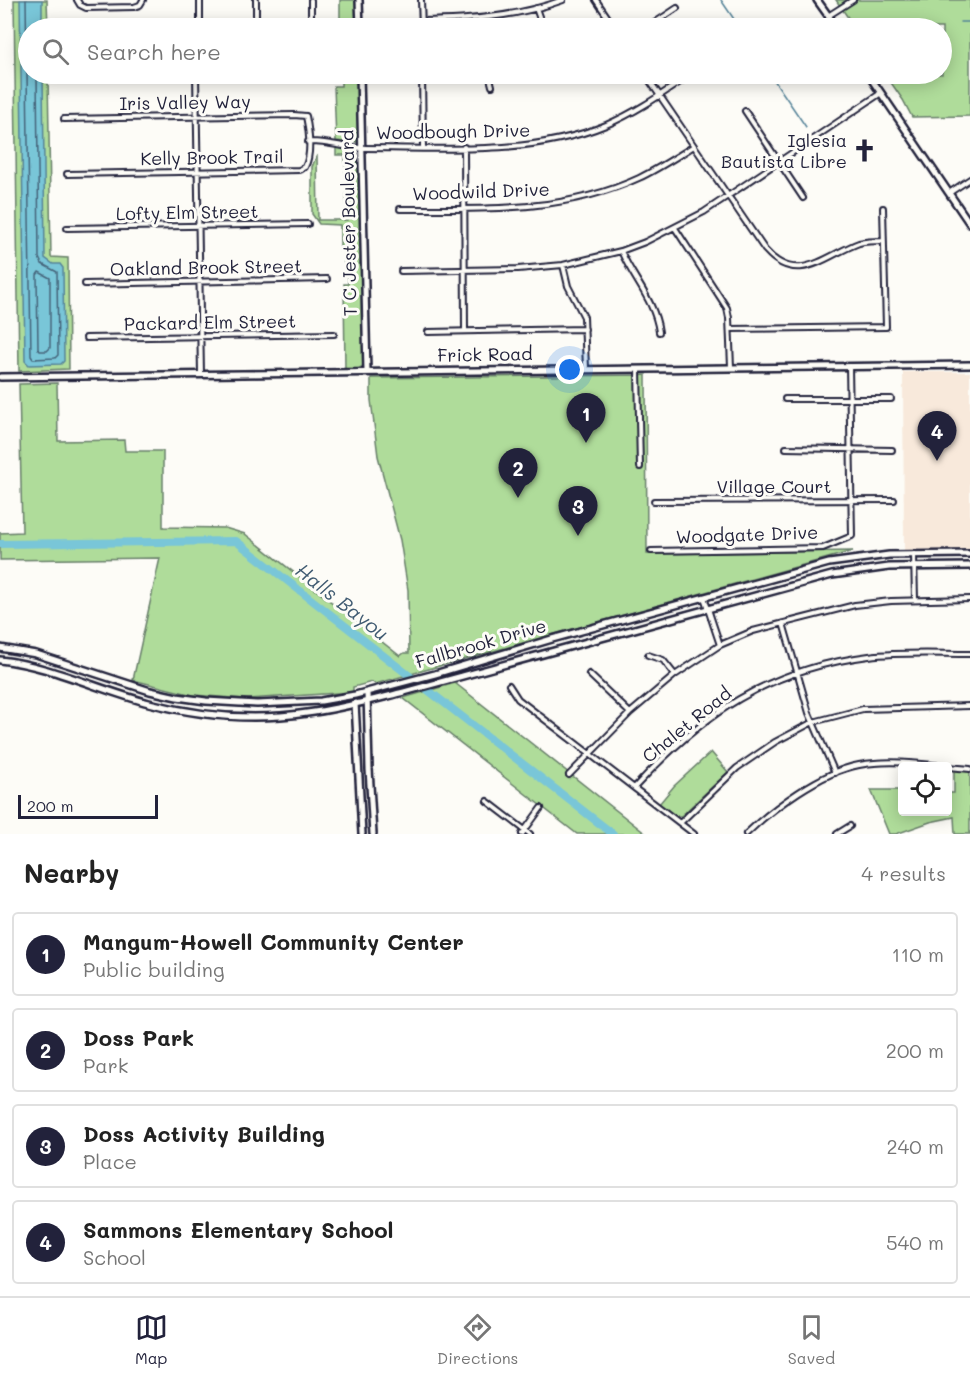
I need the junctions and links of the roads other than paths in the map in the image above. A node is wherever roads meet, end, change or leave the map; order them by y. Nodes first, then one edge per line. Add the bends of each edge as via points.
1 (77, 0) edge
2 (200, 0) edge
3 (256, 0) edge
4 (311, 0) edge
5 (359, 0) edge
6 (421, 0) edge
7 (563, 0) edge
8 (596, 0) edge
9 (817, 0) edge
10 (853, 0) edge
11 (142, 2) edge
12 (536, 8) junction
13 (677, 8) dead end
14 (828, 16) joint
15 (311, 17) dead end
16 (200, 18) edge
17 (256, 18) dead end
18 (360, 18) edge
19 (422, 18) edge
20 (486, 18) edge
21 (540, 18) edge
22 (608, 18) edge
23 (662, 18) edge
24 (196, 84) edge
25 (360, 84) edge
26 (422, 84) edge
27 (652, 84) edge
28 (677, 84) edge
29 (875, 84) edge
30 (881, 93) junction
31 (660, 95) junction
32 (745, 111) dead end
33 (197, 116) junction
34 (306, 116) joint
35 (64, 119) dead end
36 (308, 142) junction
37 (694, 146) junction
38 (464, 147) junction
39 (362, 148) junction
40 (423, 148) junction
41 (780, 162) junction
42 (198, 171) junction
43 (67, 174) dead end
44 (970, 179) edge
45 (949, 193) junction
46 (729, 195) junction
47 (803, 198) dead end
48 (883, 208) dead end
49 (400, 209) dead end
50 (463, 209) junction
51 (308, 224) dead end
52 (970, 224) edge
53 (199, 226) junction
54 (67, 228) dead end
55 (675, 228) junction
56 (883, 241) junction
57 (621, 251) junction
58 (563, 265) junction
59 (401, 270) dead end
60 (464, 270) junction
61 (327, 279) dead end
62 (200, 282) junction
63 (85, 284) dead end
64 (585, 329) junction
65 (730, 329) junction
66 (465, 331) junction
67 (428, 332) dead end
68 (658, 332) dead end
69 (334, 334) dead end
70 (201, 337) junction
71 (86, 338) dead end
72 (970, 365) edge
73 (849, 366) junction
74 (731, 367) junction
75 (586, 369) junction
76 (638, 369) junction
77 (367, 372) junction
78 (201, 374) junction
79 (0, 377) edge
80 (785, 399) dead end
81 (891, 399) dead end
82 (850, 400) junction
83 (786, 448) dead end
84 (850, 449) junction
85 (892, 450) dead end
86 (640, 467) dead end
87 (894, 500) dead end
88 (654, 501) dead end
89 (850, 501) junction
90 (651, 551) dead end
91 (914, 554) junction
92 (970, 554) edge
93 (915, 566) junction
94 (970, 566) edge
95 (807, 569) junction
96 (810, 581) junction
97 (704, 597) junction
98 (970, 599) edge
99 (915, 600) junction
100 (708, 608) junction
101 (783, 623) junction
102 (601, 625) junction
103 (604, 637) junction
104 (720, 645) junction
105 (0, 648) edge
106 (970, 654) edge
107 (501, 655) junction
108 (648, 655) dead end
109 (0, 660) edge
110 (504, 665) junction
111 (796, 671) junction
112 (589, 674) dead end
113 (675, 675) junction
114 (509, 685) dead end
115 (367, 692) junction
116 (355, 695) junction
117 (367, 701) junction
118 (355, 704) junction
119 (970, 706) edge
120 (630, 714) junction
121 (813, 722) junction
122 (590, 753) junction
123 (970, 769) edge
124 (835, 773) junction
125 (569, 775) dead end
126 (635, 787) junction
127 (487, 801) dead end
128 (541, 808) dead end
129 (680, 823) junction
130 (850, 826) dead end
131 (523, 832) edge
132 (362, 834) edge
133 (373, 834) edge
134 (530, 834) edge
135 (694, 834) edge
136 (746, 834) edge
137 (837, 834) edge

1 - 11 street via 86,8 134,7
2 - 16 street
3 - 17 street
4 - 15 street
5 - 18 main road
6 - 19 street
7 - 12 street
8 - 22 street
9 - 14 main road
10 - 14 street
12 - 20 street
12 - 21 street
13 - 23 street
24 - 33 street
25 - 39 main road, T C Jester Boulevard
26 - 40 street
27 - 31 street
28 - 31 street, Woodbough Drive
29 - 30 main road
30 - 41 street
30 - 45 main road
31 - 37 street
31 - 38 street, Woodbough Drive via 605,125 556,141
32 - 41 street
33 - 34 street, Iris Valley Way
33 - 35 street, Iris Valley Way
33 - 42 street
34 - 36 street, Kelly Brook Trail
36 - 39 street, Woodbough Drive
36 - 42 street, Kelly Brook Trail via 308,161 299,170
37 - 46 street
37 - 50 street, Woodwild Drive via 639,178 569,201
38 - 40 street, Woodbough Drive
38 - 50 street
39 - 40 street, Woodbough Drive
39 - 77 main road, T C Jester Boulevard
41 - 46 street
41 - 47 street
42 - 43 street, Kelly Brook Trail
42 - 53 street
44 - 45 street
45 - 52 main road
46 - 55 street
46 - 56 street via 765,250 787,266 815,265 862,242
48 - 56 street
49 - 50 street, Woodwild Drive
50 - 60 street
51 - 53 street, Lofty Elm Street
53 - 54 street, Lofty Elm Street
53 - 62 street
55 - 57 street
55 - 65 street via 723,299
56 - 65 street via 886,327
57 - 58 street
57 - 68 street via 654,309
58 - 60 street
58 - 64 street
59 - 60 street
60 - 66 street
61 - 62 street, Oakland Brook Street
62 - 63 street, Oakland Brook Street
62 - 70 street
64 - 66 street
64 - 75 street
65 - 74 street
66 - 67 street
69 - 70 street, Packard Elm Street
70 - 71 street, Packard Elm Street
70 - 78 street
72 - 73 main road, Frick Road
73 - 74 main road, Frick Road
73 - 82 street, Woodgate Drive
74 - 76 main road, Frick Road
75 - 76 main road, Frick Road
75 - 77 main road, Frick Road
76 - 86 street
77 - 78 main road, Frick Road
78 - 79 main road, Frick Road
80 - 82 street
81 - 82 street
82 - 84 street, Woodgate Drive
83 - 84 street
84 - 85 street
84 - 89 street, Woodgate Drive
87 - 89 street, Village Court
88 - 89 street, Village Court
89 - 90 street, Woodgate Drive via 852,537 823,548
91 - 92 main road, Fallbrook Drive
91 - 93 street
91 - 95 main road, Fallbrook Drive
93 - 94 main road, Fallbrook Drive
93 - 96 main road, Fallbrook Drive via 864,570
93 - 99 street
95 - 96 main road
95 - 97 main road, Fallbrook Drive
96 - 100 main road, Fallbrook Drive
97 - 100 street
97 - 102 main road, Fallbrook Drive
98 - 99 street
99 - 101 street via 855,605
100 - 103 main road, Fallbrook Drive
100 - 104 street
101 - 104 street
101 - 111 street
102 - 103 main road
102 - 107 main road, Fallbrook Drive
103 - 110 main road, Fallbrook Drive
104 - 113 street
105 - 116 main road, Fallbrook Drive via 47,657 150,691 206,701 257,705
106 - 111 street, Chalet Road via 870,656
107 - 110 main road
107 - 115 main road, Fallbrook Drive
108 - 113 street via 663,660
109 - 118 main road, Fallbrook Drive via 55,672 147,702 205,713 279,716
110 - 117 main road, Fallbrook Drive
111 - 121 street
111 - 126 street, Chalet Road via 727,705 663,756
112 - 120 street
113 - 120 street
114 - 122 street via 518,699
115 - 116 main road, Fallbrook Drive
115 - 117 main road
116 - 118 main road
117 - 118 main road, Fallbrook Drive
117 - 133 main road
118 - 132 main road
119 - 121 street via 863,709
120 - 122 street
121 - 124 street
121 - 129 street via 737,768
122 - 125 street
122 - 126 street
123 - 124 street via 931,764 870,764
124 - 136 street via 788,801
126 - 129 street
127 - 131 street
128 - 131 street
129 - 135 street
130 - 137 street
131 - 134 street

